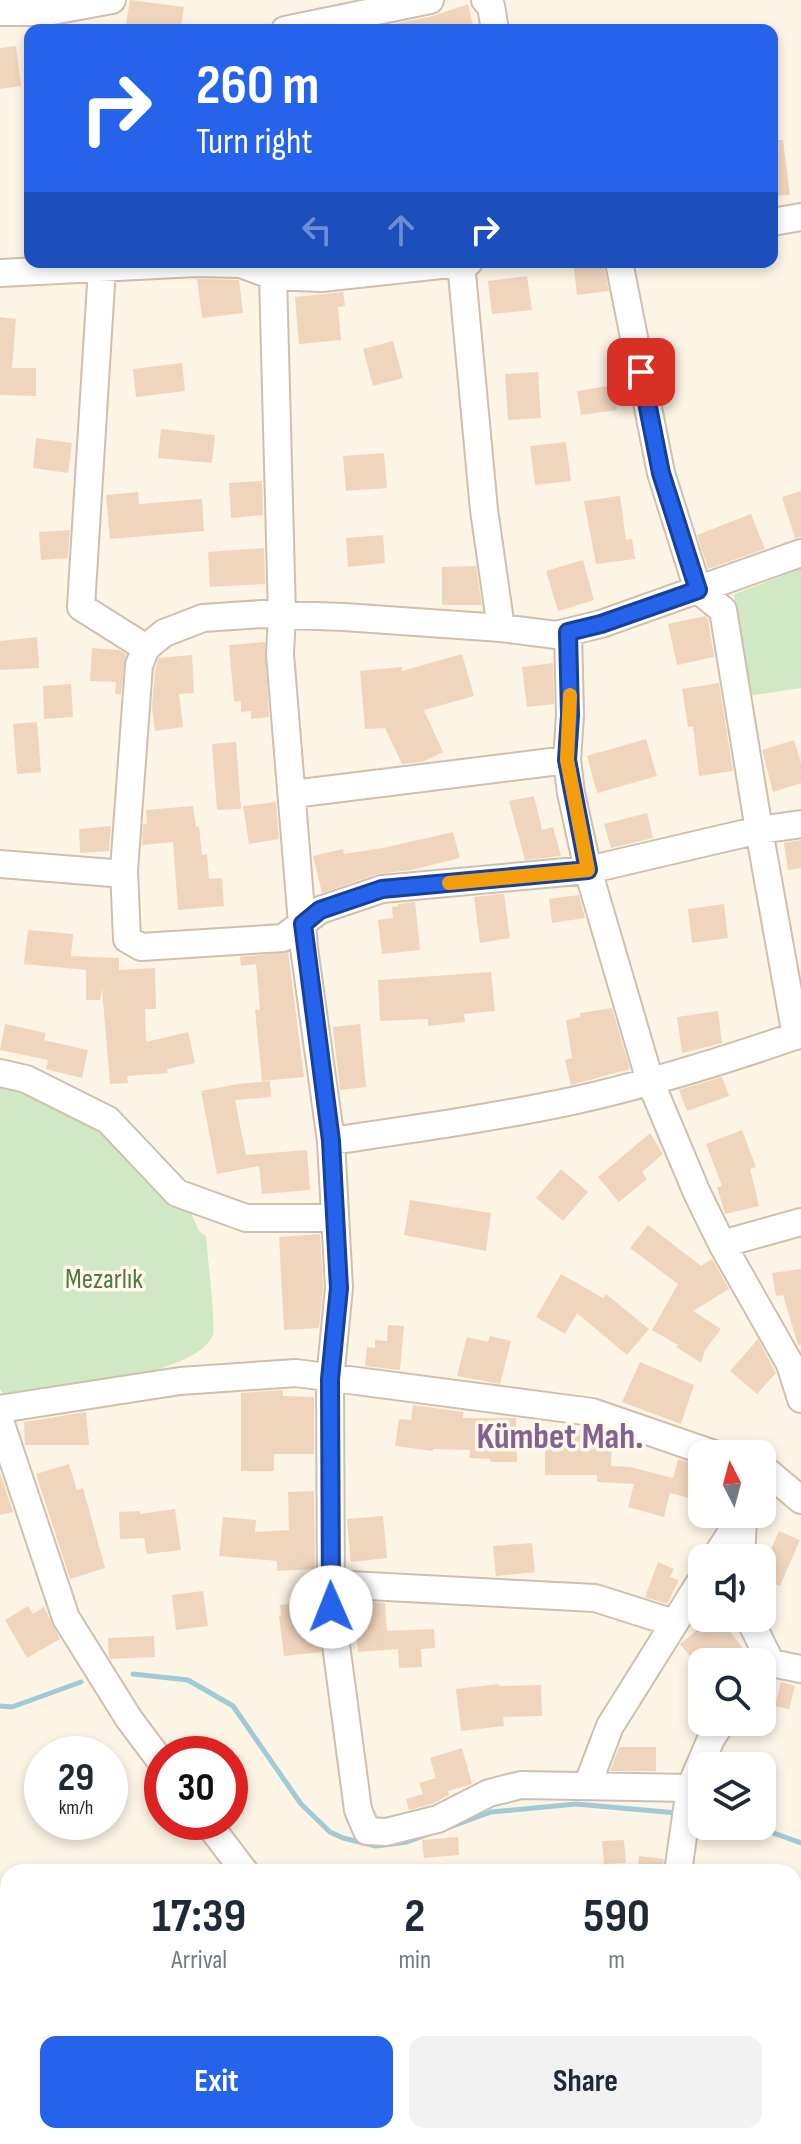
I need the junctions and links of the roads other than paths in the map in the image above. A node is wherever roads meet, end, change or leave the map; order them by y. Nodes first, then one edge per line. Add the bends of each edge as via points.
1 (112, 0) edge
2 (430, 0) edge
3 (485, 0) edge
4 (0, 12) edge
5 (314, 24) edge
6 (494, 24) edge
7 (801, 217) edge
8 (778, 221) edge
9 (102, 268) joint
10 (252, 268) edge
11 (414, 268) edge
12 (461, 268) edge
13 (620, 268) edge
14 (0, 273) edge
15 (273, 276) junction
16 (801, 553) edge
17 (698, 590) junction
18 (282, 615) junction
19 (501, 628) junction
20 (568, 632) junction
21 (146, 648) junction
22 (567, 760) junction
23 (293, 794) junction
24 (801, 824) edge
25 (759, 830) junction
26 (0, 864) edge
27 (124, 870) junction
28 (588, 870) junction
29 (303, 924) junction
30 (799, 1035) edge
31 (0, 1073) edge
32 (650, 1081) junction
33 (331, 1141) junction
34 (335, 1218) junction
35 (801, 1222) edge
36 (722, 1244) junction
37 (792, 1347) edge
38 (330, 1379) junction
39 (801, 1399) edge
40 (0, 1409) edge
41 (0, 1421) edge
42 (688, 1445) edge
43 (776, 1484) edge
44 (801, 1500) edge
45 (330, 1584) junction
46 (688, 1601) edge
47 (674, 1623) junction
48 (776, 1668) edge
49 (801, 1669) edge
50 (144, 1739) edge
51 (587, 1786) junction
52 (688, 1805) joint
53 (221, 1840) edge
54 (239, 1864) edge
55 (679, 1864) edge

1 - 4 street via 47,12
2 - 5 street
3 - 6 street
7 - 8 street
9 - 14 street
9 - 21 street via 81,607
10 - 15 street
11 - 15 street via 321,278
12 - 19 street via 484,510
13 - 17 street via 661,473
15 - 18 street
16 - 17 street
17 - 20 street
17 - 25 street via 723,610
18 - 19 street
18 - 21 street via 203,618 164,633
18 - 23 street via 280,654
19 - 20 street
20 - 22 street
21 - 27 street via 139,665
22 - 23 street
22 - 28 street
23 - 29 street
24 - 25 street
25 - 28 street
25 - 30 street
26 - 27 street
27 - 29 street via 127,939 141,947 283,938
28 - 29 street via 382,889 320,910
28 - 32 street
29 - 33 street
30 - 32 street
31 - 34 street via 26,1079 108,1120 177,1193 246,1218
32 - 33 street via 430,1128
32 - 36 street
33 - 34 street
34 - 38 street via 339,1288
35 - 36 street
36 - 37 street
37 - 39 street via 790,1364
38 - 40 street via 296,1373 180,1381
38 - 42 street via 592,1412
38 - 45 street
41 - 50 street via 66,1618
43 - 44 street
45 - 47 street via 595,1598
45 - 51 street via 358,1810 367,1831 386,1832 438,1819 489,1793 521,1785
46 - 47 street
47 - 51 street via 610,1726
48 - 49 street
51 - 52 street
52 - 55 street
53 - 54 street

